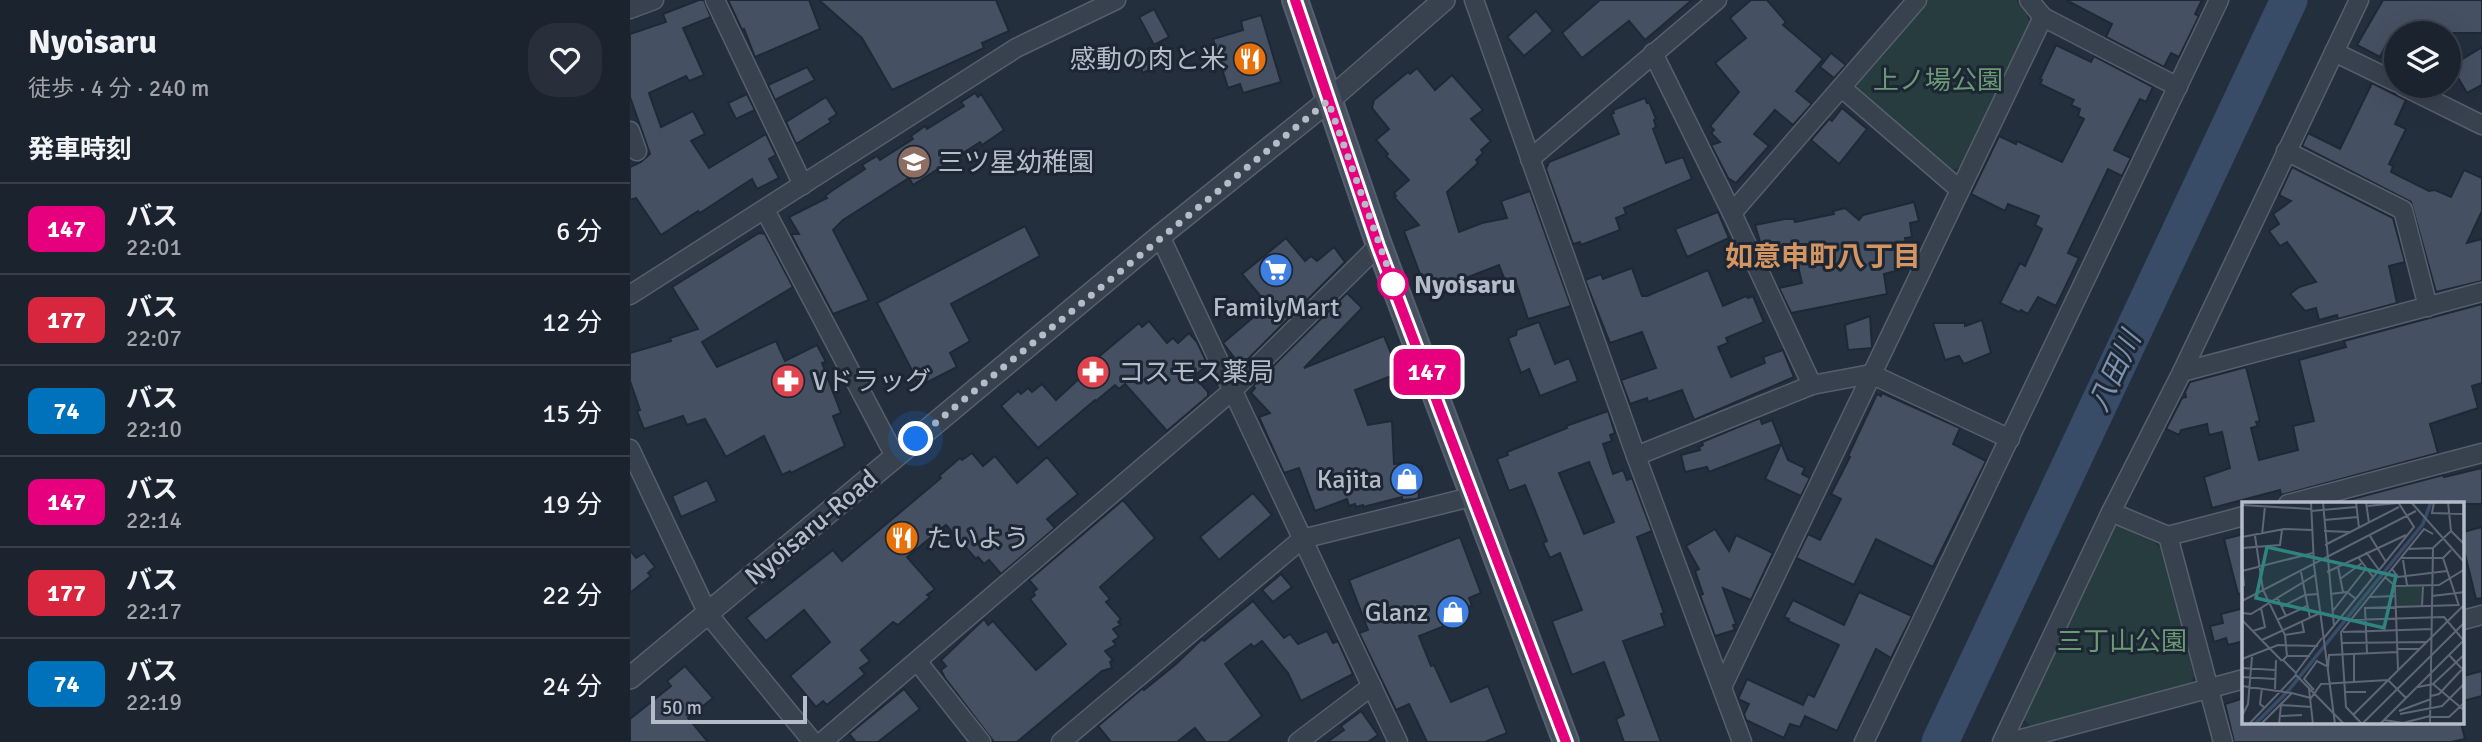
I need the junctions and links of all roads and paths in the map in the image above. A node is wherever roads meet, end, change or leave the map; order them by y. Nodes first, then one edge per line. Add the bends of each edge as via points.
1 (654, 0) edge
2 (715, 0) edge
3 (1116, 0) edge
4 (1295, 0) edge
5 (1444, 0) edge
6 (1474, 0) edge
7 (1717, 0) edge
8 (1917, 0) edge
9 (2029, 0) edge
10 (2219, 0) edge
11 (2359, 0) edge
12 (630, 9) edge
13 (2043, 17) junction
14 (2333, 52) junction
15 (1653, 53) junction
16 (2384, 76) edge
17 (1842, 88) junction
18 (2178, 88) junction
19 (2427, 98) edge
20 (1328, 101) junction
21 (2482, 125) edge
22 (630, 131) edge
23 (637, 151) dead end
24 (2286, 151) junction
25 (1530, 159) junction
26 (803, 185) junction
27 (1960, 190) junction
28 (765, 210) junction
29 (1732, 213) junction
30 (1160, 236) junction
31 (1378, 246) junction
32 (2482, 292) edge
33 (630, 295) edge
34 (2428, 307) junction
35 (2182, 372) junction
36 (1871, 374) junction
37 (1812, 386) junction
38 (1233, 390) junction
39 (2010, 439) junction
40 (2482, 453) edge
41 (631, 456) edge
42 (895, 456) junction
43 (1636, 456) junction
44 (1475, 496) junction
45 (2296, 502) edge
46 (2111, 512) junction
47 (2242, 517) edge
48 (2168, 536) junction
49 (1301, 539) junction
50 (708, 614) junction
51 (2482, 614) edge
52 (2464, 620) edge
53 (917, 661) junction
54 (630, 678) edge
55 (2242, 680) edge
56 (1372, 685) junction
57 (1722, 687) junction
58 (2209, 688) junction
59 (813, 742) edge
60 (822, 742) edge
61 (981, 742) edge
62 (1061, 742) edge
63 (1298, 742) edge
64 (1398, 742) edge
65 (1566, 742) edge
66 (1742, 742) edge
67 (1864, 742) edge
68 (2002, 742) edge
69 (2010, 742) edge
70 (2224, 742) edge

1 - 12 street
2 - 26 street
3 - 26 street via 1016,48
4 - 20 main road
5 - 20 street, Nyoisaru-Road
6 - 25 street
7 - 15 street
8 - 17 street
9 - 13 street
10 - 18 street
11 - 14 street
13 - 18 street
13 - 27 street
14 - 16 street
14 - 24 street
15 - 25 street
15 - 29 street
17 - 27 street
17 - 29 street
18 - 39 street
19 - 21 street
20 - 30 street, Nyoisaru-Road
20 - 31 main road
22 - 23 street
24 - 34 street via 2403,210
24 - 35 street
25 - 43 street
26 - 28 street
27 - 36 street
28 - 33 street
28 - 42 street
29 - 37 street
30 - 38 street
30 - 42 street, Nyoisaru-Road
31 - 38 street
31 - 44 main road
32 - 34 street
34 - 35 street
35 - 46 street
36 - 37 street
36 - 39 street
36 - 57 street
37 - 43 street
38 - 49 street
38 - 53 street
39 - 67 street
40 - 45 street
41 - 50 street
42 - 50 street, Nyoisaru-Road
43 - 57 street
44 - 49 street
44 - 65 main road
46 - 48 street
46 - 68 street
47 - 48 street
48 - 58 street
49 - 56 street
49 - 62 street
50 - 54 street, Nyoisaru-Road
50 - 59 street
51 - 52 street
53 - 60 street
53 - 61 street
55 - 58 street
56 - 63 street
56 - 64 street
57 - 66 street
58 - 69 street
58 - 70 street

